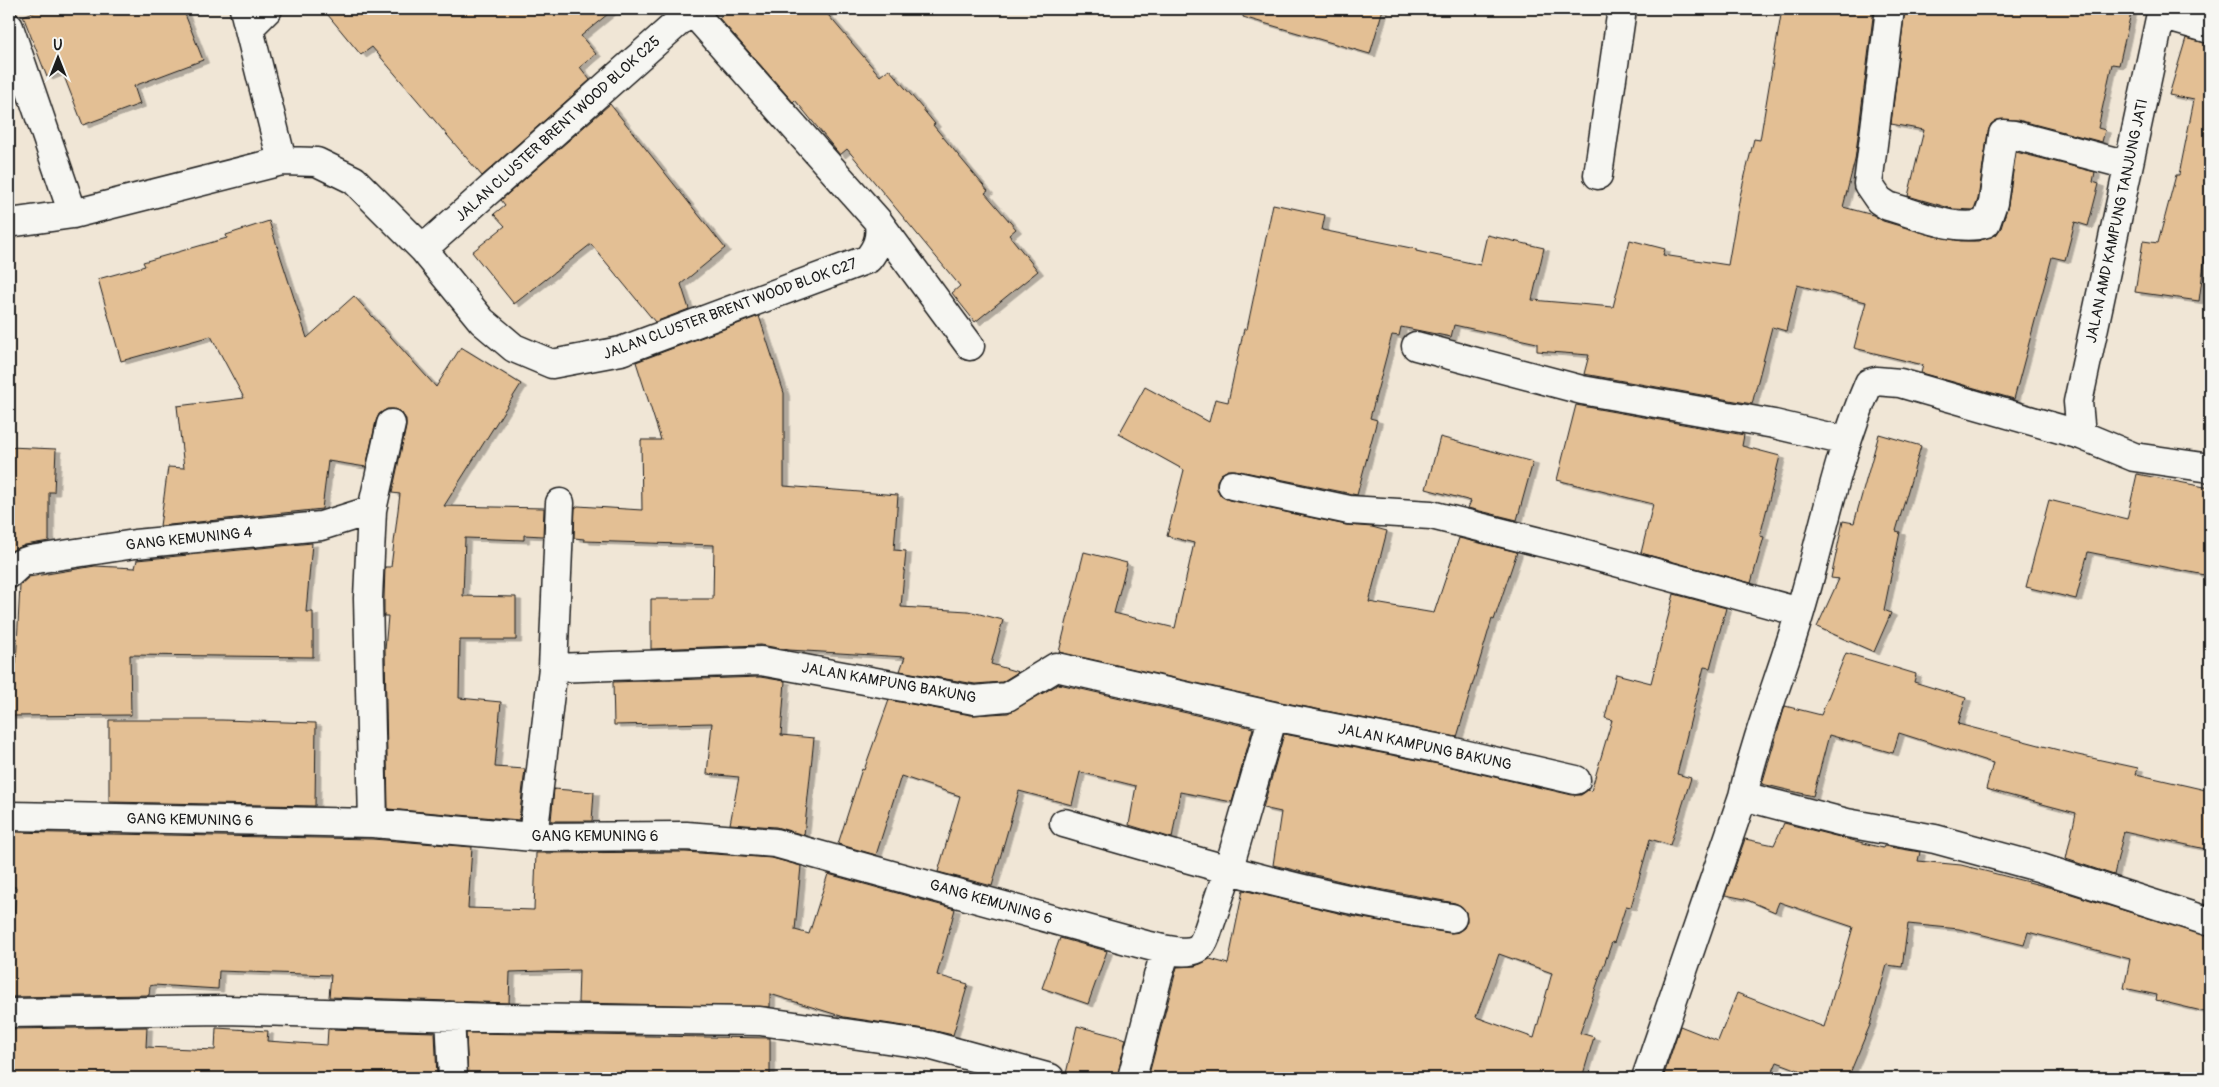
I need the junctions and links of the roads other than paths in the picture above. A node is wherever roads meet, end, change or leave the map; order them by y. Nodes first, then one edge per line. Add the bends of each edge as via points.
1 (1622, 9) edge
2 (1890, 9) edge
3 (692, 10) edge
4 (2162, 12) edge
5 (254, 15) edge
6 (9, 27) edge
7 (2210, 29) edge
8 (282, 161) junction
9 (2128, 165) junction
10 (1598, 175) dead end
11 (73, 214) junction
12 (9, 223) edge
13 (879, 225) junction
14 (423, 249) junction
15 (970, 346) dead end
16 (1416, 346) dead end
17 (391, 424) dead end
18 (2080, 435) junction
19 (1846, 441) junction
20 (2210, 468) edge
21 (1232, 485) dead end
22 (560, 503) dead end
23 (372, 510) junction
24 (9, 574) edge
25 (1800, 612) junction
26 (553, 668) junction
27 (1273, 716) junction
28 (1576, 780) dead end
29 (1743, 796) junction
30 (9, 816) edge
31 (1064, 822) dead end
32 (373, 823) junction
33 (533, 837) junction
34 (1228, 871) junction
35 (1452, 918) dead end
36 (2210, 922) edge
37 (1166, 950) junction
38 (9, 1012) edge
39 (450, 1016) junction
40 (453, 1078) edge
41 (1050, 1078) edge
42 (1132, 1078) edge
43 (1646, 1078) edge

1 - 10 street
2 - 9 street via 1868,184 1879,200 1888,206 1958,226 1974,228 1986,223 1993,203 2003,134
3 - 13 street
3 - 14 street, JALAN CLUSTER BRENT WOOD BLOK C25
4 - 7 street
4 - 9 street, JALAN AMD KAMPUNG TANJUNG JATI
5 - 8 street
6 - 11 street
8 - 11 street, JALAN CLUSTER BRENT WOOD BLOK C27
8 - 14 street, JALAN CLUSTER BRENT WOOD BLOK C27 via 317,162 354,180
9 - 18 street, JALAN AMD KAMPUNG TANJUNG JATI via 2078,402
11 - 12 street, JALAN CLUSTER BRENT WOOD BLOK C27
13 - 14 street, JALAN CLUSTER BRENT WOOD BLOK C27 via 878,242 868,259 620,351 552,364 514,348 482,321
13 - 15 street
16 - 19 street via 1582,390 1774,424
17 - 23 street
18 - 19 street via 1900,383 1876,381 1869,383
18 - 20 street via 2134,457
19 - 25 street
21 - 25 street via 1349,510 1431,516 1568,549
22 - 26 street
23 - 24 street, GANG KEMUNING 4 via 320,526 135,544 30,560 21,562
23 - 32 street via 368,598
25 - 29 street via 1749,767
26 - 27 street, JALAN KAMPUNG BAKUNG via 761,661 974,700 1007,697 1056,667
26 - 33 street
27 - 28 street, JALAN KAMPUNG BAKUNG
27 - 34 street
29 - 36 street via 1847,822 1935,839 2038,867
29 - 43 street
30 - 32 street, GANG KEMUNING 6
31 - 34 street
32 - 33 street, GANG KEMUNING 6
33 - 37 street, GANG KEMUNING 6 via 686,836 775,843
34 - 35 street via 1368,904
34 - 37 street via 1203,944 1196,950
37 - 42 street
38 - 39 street via 225,1010
39 - 40 street
39 - 41 street via 760,1021 929,1045

